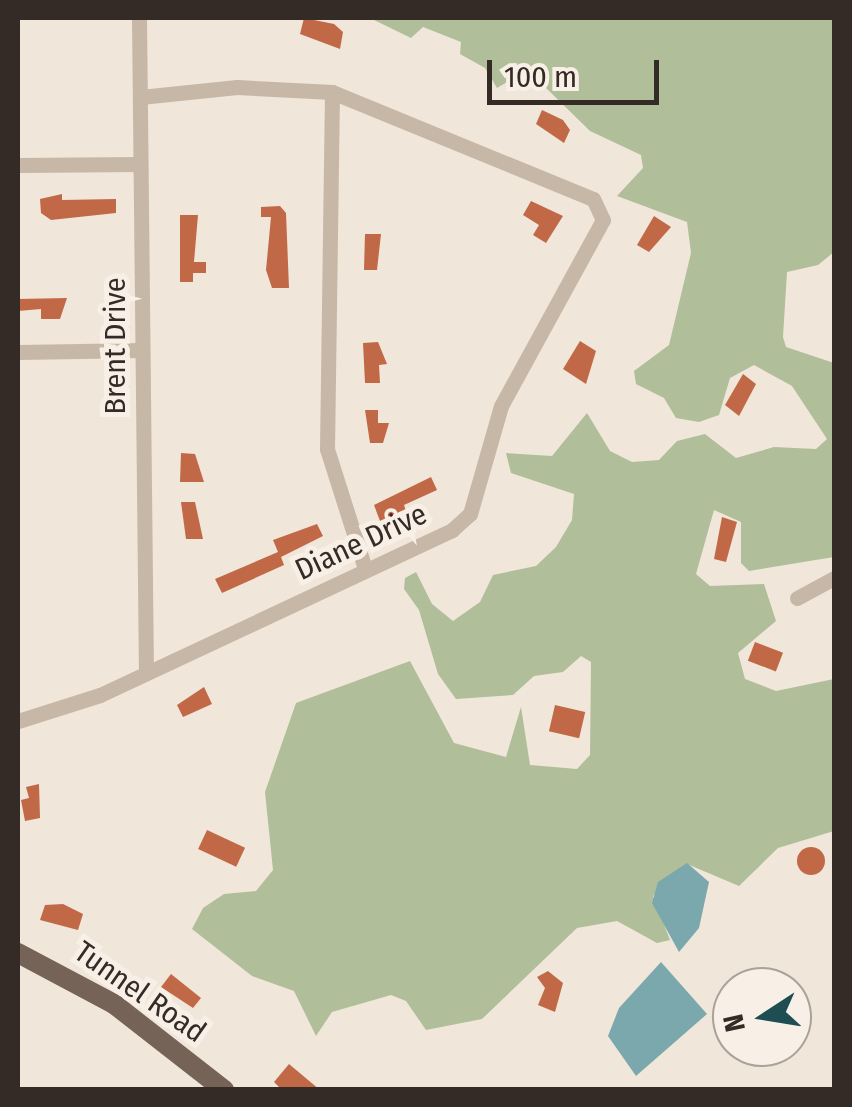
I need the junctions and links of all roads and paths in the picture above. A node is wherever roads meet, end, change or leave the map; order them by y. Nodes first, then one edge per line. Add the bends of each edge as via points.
1 (139, 18) edge
2 (332, 92) junction
3 (141, 97) junction
4 (140, 164) junction
5 (18, 165) edge
6 (142, 350) junction
7 (18, 352) edge
8 (365, 569) junction
9 (834, 578) edge
10 (798, 598) dead end
11 (146, 673) junction
12 (18, 721) edge
13 (18, 952) edge
14 (224, 1090) edge

1 - 3 street, Brent Drive
2 - 3 street via 290,85
2 - 8 street via 327,449
2 - 8 street, Diane Drive via 602,208 588,260 501,406 470,514 452,530
3 - 4 street, Brent Drive
4 - 5 street
4 - 6 street, Brent Drive
6 - 7 street
6 - 11 street, Brent Drive
8 - 11 street, Diane Drive
9 - 10 street
11 - 12 street, Diane Drive
13 - 14 main road, Tunnel Road via 114,1004

